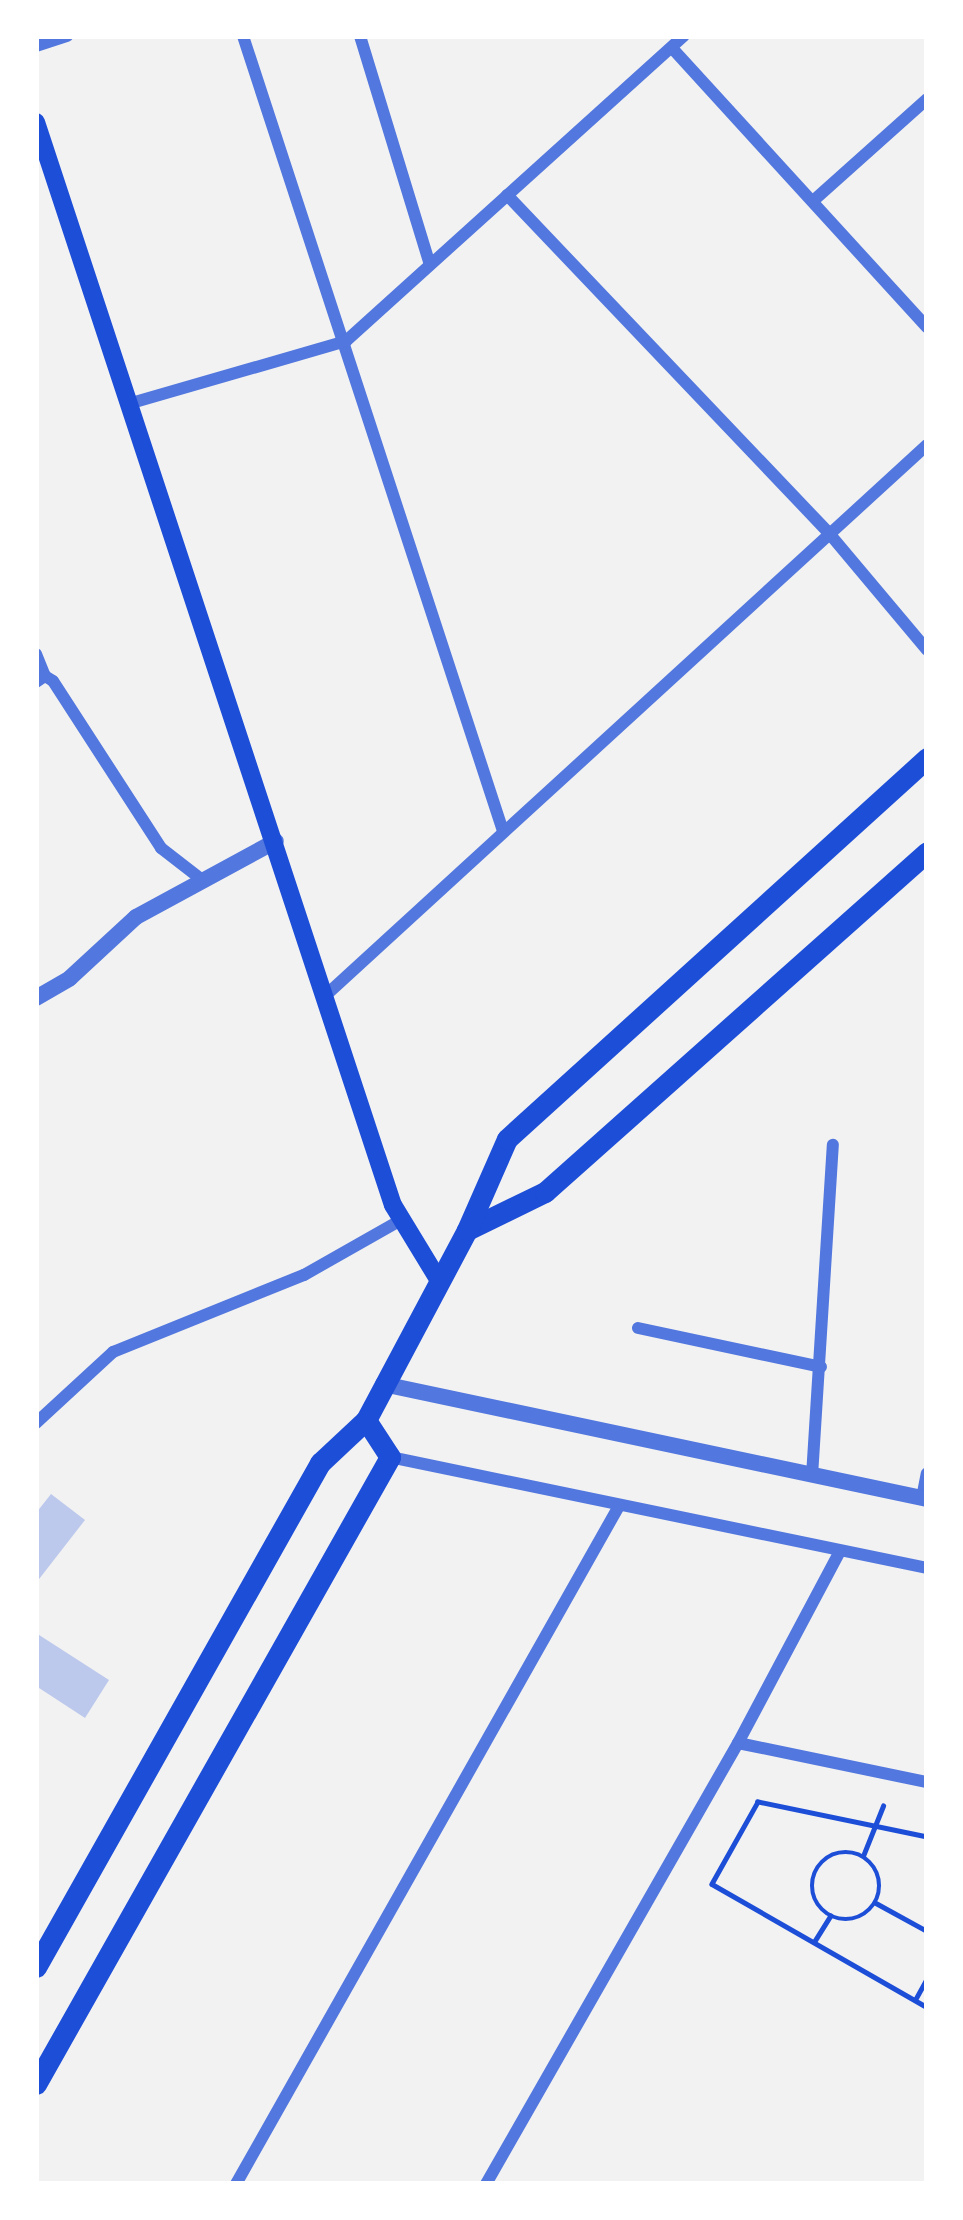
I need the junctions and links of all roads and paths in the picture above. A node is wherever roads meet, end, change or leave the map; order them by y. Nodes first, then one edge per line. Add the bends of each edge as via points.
1 (67, 36) edge
2 (243, 36) edge
3 (360, 36) edge
4 (685, 36) edge
5 (36, 46) edge
6 (672, 48) junction
7 (927, 99) edge
8 (36, 122) edge
9 (507, 195) junction
10 (813, 201) junction
11 (430, 265) junction
12 (927, 327) edge
13 (346, 341) junction
14 (128, 404) junction
15 (927, 445) edge
16 (828, 532) junction
17 (927, 650) edge
18 (36, 654) edge
19 (40, 679) edge
20 (927, 758) edge
21 (502, 831) junction
22 (276, 842) junction
23 (927, 852) edge
24 (201, 879) junction
25 (325, 996) junction
26 (36, 998) edge
27 (833, 1145) dead end
28 (401, 1220) junction
29 (467, 1230) junction
30 (437, 1279) junction
31 (638, 1328) dead end
32 (821, 1367) junction
33 (383, 1384) junction
34 (366, 1420) junction
35 (36, 1423) edge
36 (389, 1457) junction
37 (927, 1473) edge
38 (812, 1477) junction
39 (925, 1499) edge
40 (620, 1506) junction
41 (840, 1551) junction
42 (927, 1568) edge
43 (739, 1743) junction
44 (927, 1782) edge
45 (883, 1806) dead end
46 (877, 1827) junction
47 (927, 1837) edge
48 (863, 1856) junction
49 (876, 1903) junction
50 (830, 1916) junction
51 (927, 1931) edge
52 (814, 1942) junction
53 (36, 1967) edge
54 (927, 1978) edge
55 (915, 2000) junction
56 (927, 2007) edge
57 (36, 2084) edge
58 (490, 2183) edge
59 (236, 2184) edge

1 - 5 street
2 - 13 street
3 - 11 street
4 - 6 street
6 - 9 street
6 - 10 street
7 - 10 street
8 - 14 main road
9 - 11 street
9 - 16 street
10 - 12 street
11 - 13 street
13 - 14 street
13 - 21 street
14 - 22 main road
15 - 16 street
16 - 17 street
16 - 21 street
18 - 19 street
19 - 24 street via 53,681 160,848
20 - 29 main road via 507,1139
21 - 25 street
22 - 24 street
22 - 25 main road
23 - 29 main road via 545,1192
24 - 26 street via 136,917
25 - 28 main road
27 - 32 street
28 - 30 main road
28 - 35 street via 304,1274 113,1352
29 - 30 main road
30 - 33 main road
31 - 32 street
32 - 38 street
33 - 34 main road
33 - 38 street
34 - 36 main road
34 - 53 main road via 320,1463
36 - 40 street
36 - 57 main road
37 - 39 street
38 - 39 street
40 - 41 street
40 - 59 street
41 - 42 street
41 - 43 street
43 - 44 street
43 - 58 street
45 - 46 path
46 - 47 path
46 - 48 path
46 - 52 path via 758,1802 712,1884
48 - 49 path via 879,1875
48 - 50 path via 839,1852 817,1867 812,1894
49 - 50 path via 856,1919
49 - 51 path
50 - 52 path
52 - 55 path
54 - 55 path
55 - 56 path

